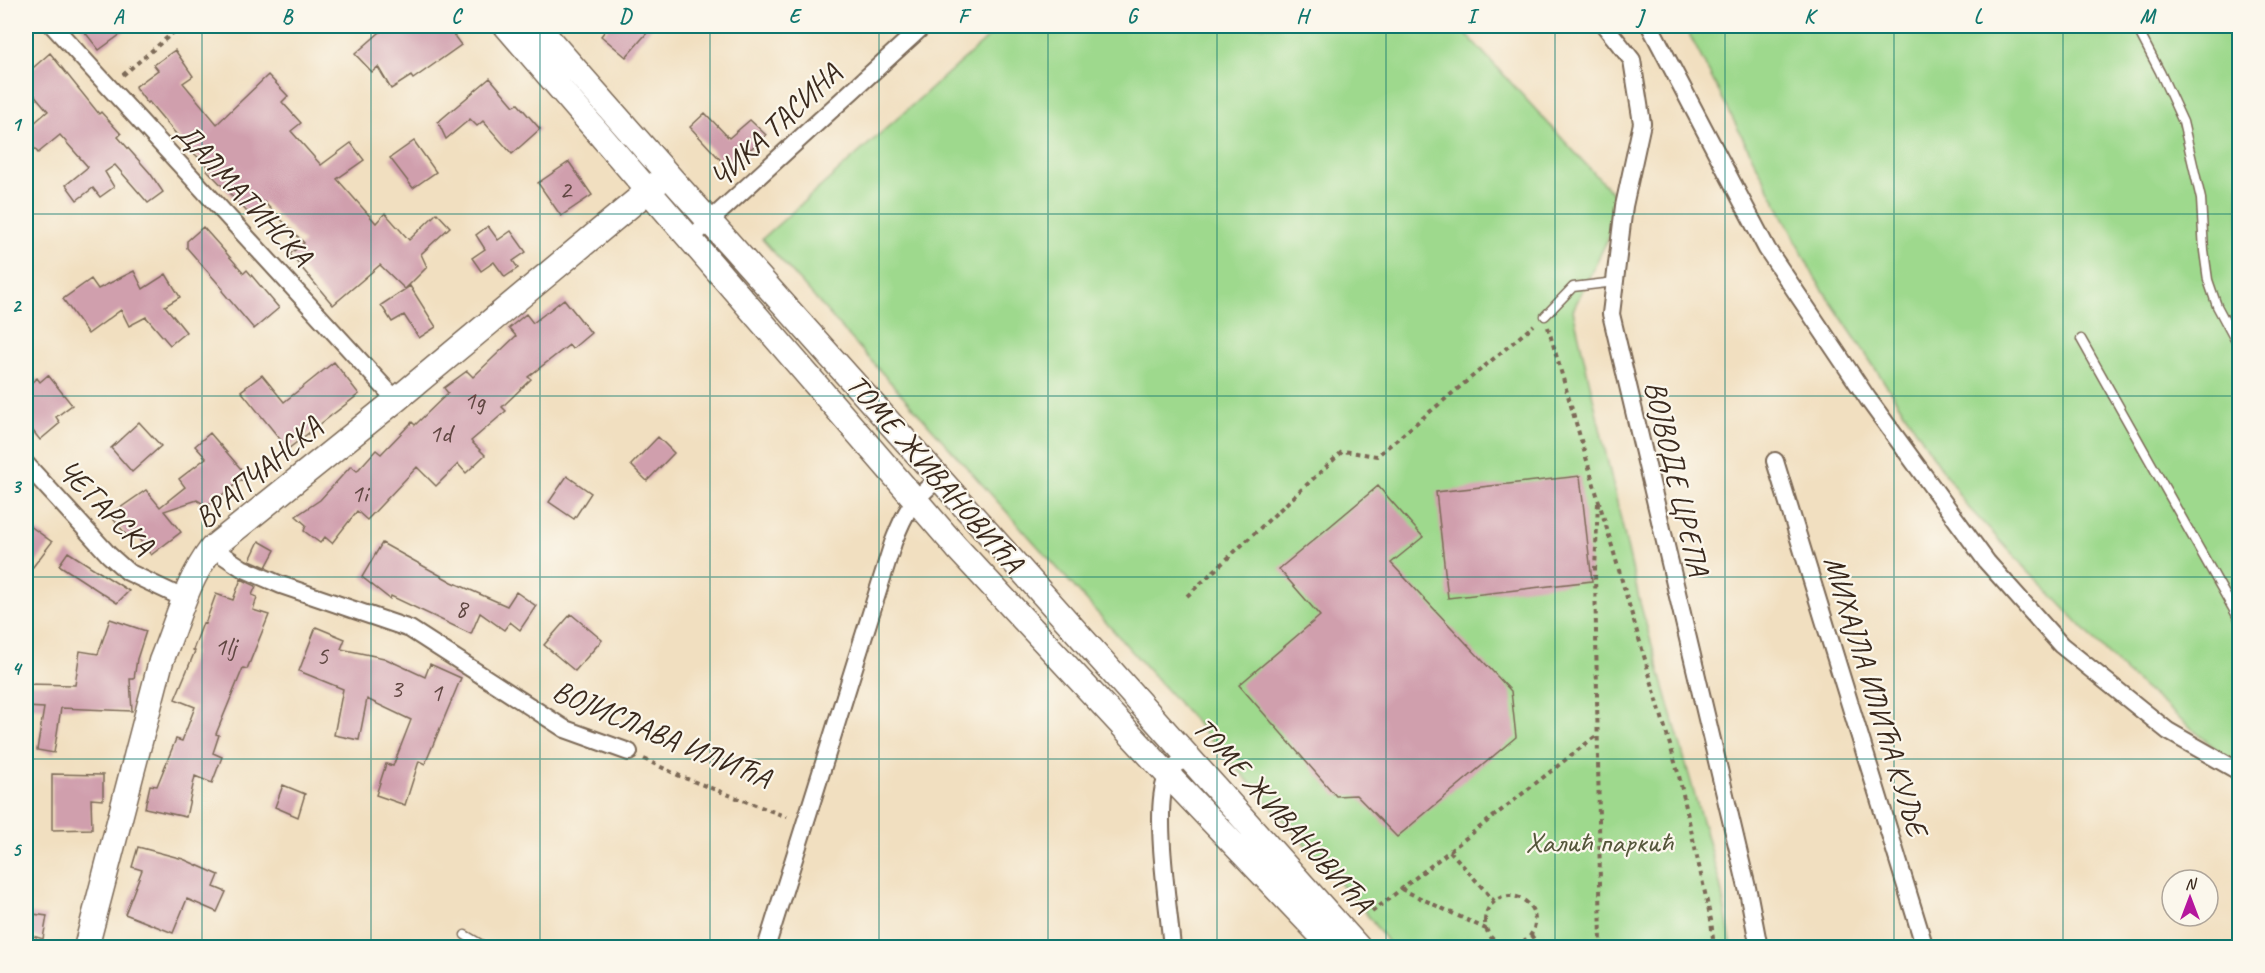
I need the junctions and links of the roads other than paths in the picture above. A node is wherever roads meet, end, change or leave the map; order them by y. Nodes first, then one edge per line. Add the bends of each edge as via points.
1 (53, 26) edge
2 (506, 26) edge
3 (537, 26) edge
4 (923, 26) edge
5 (1605, 26) edge
6 (1650, 26) edge
7 (2136, 26) edge
8 (668, 174) junction
9 (649, 191) junction
10 (710, 222) junction
11 (690, 239) junction
12 (1615, 282) junction
13 (1545, 316) road end
14 (2081, 339) dead end
15 (2240, 349) edge
16 (396, 400) junction
17 (1775, 461) dead end
18 (26, 464) edge
19 (939, 478) junction
20 (32, 482) edge
21 (914, 500) junction
22 (212, 548) junction
23 (183, 598) junction
24 (2240, 621) edge
25 (629, 752) road end
26 (1187, 755) junction
27 (2240, 772) edge
28 (1168, 775) junction
29 (465, 935) dead end
30 (86, 948) edge
31 (487, 948) edge
32 (766, 948) edge
33 (1172, 948) edge
34 (1334, 948) edge
35 (1359, 948) edge
36 (1759, 948) edge
37 (1925, 948) edge

1 - 16 street, ДАЛМАТИНСКА
2 - 9 main road, ТОМЕ ЖИВАНОВИЋА
3 - 8 main road, ТОМЕ ЖИВАНОВИЋА
4 - 10 street, ЧИКА ТАСИНА
5 - 12 street, ВОЈВОДЕ ЦРЕПА via 1632,60 1642,123 1624,206
6 - 27 street via 1767,249 1868,399 1987,562 2061,645 2168,731
7 - 15 lane via 2183,122 2201,199 2208,280
8 - 9 main road, ВРАПЧАНСКА
8 - 10 main road, ТОМЕ ЖИВАНОВИЋА
9 - 11 main road, ТОМЕ ЖИВАНОВИЋА
9 - 16 main road, ВРАПЧАНСКА
10 - 11 street, ЧИКА ТАСИНА
10 - 19 main road, ТОМЕ ЖИВАНОВИЋА
11 - 21 main road, ТОМЕ ЖИВАНОВИЋА
12 - 13 lane via 1573,287
12 - 36 street, ВОЈВОДЕ ЦРЕПА via 1611,315
14 - 24 lane
16 - 22 main road, ВРАПЧАНСКА
17 - 37 street, МИХАЈЛА ИЛИЋА КУЉЕ
18 - 20 street, ЧЕГАРСКА
19 - 21 street
19 - 26 main road, ТОМЕ ЖИВАНОВИЋА
20 - 23 street, ЧЕГАРСКА via 128,572
21 - 28 main road, ТОМЕ ЖИВАНОВИЋА
21 - 32 street via 892,543
22 - 23 main road, ВРАПЧАНСКА
22 - 25 street, ВОЈИСЛАВА ИЛИЋА via 242,568 281,585 410,628 565,729
23 - 30 main road, ВРАПЧАНСКА via 161,661
26 - 28 street
26 - 35 main road, ТОМЕ ЖИВАНОВИЋА
28 - 33 street via 1162,791 1161,825
28 - 34 main road, ТОМЕ ЖИВАНОВИЋА
29 - 31 lane

